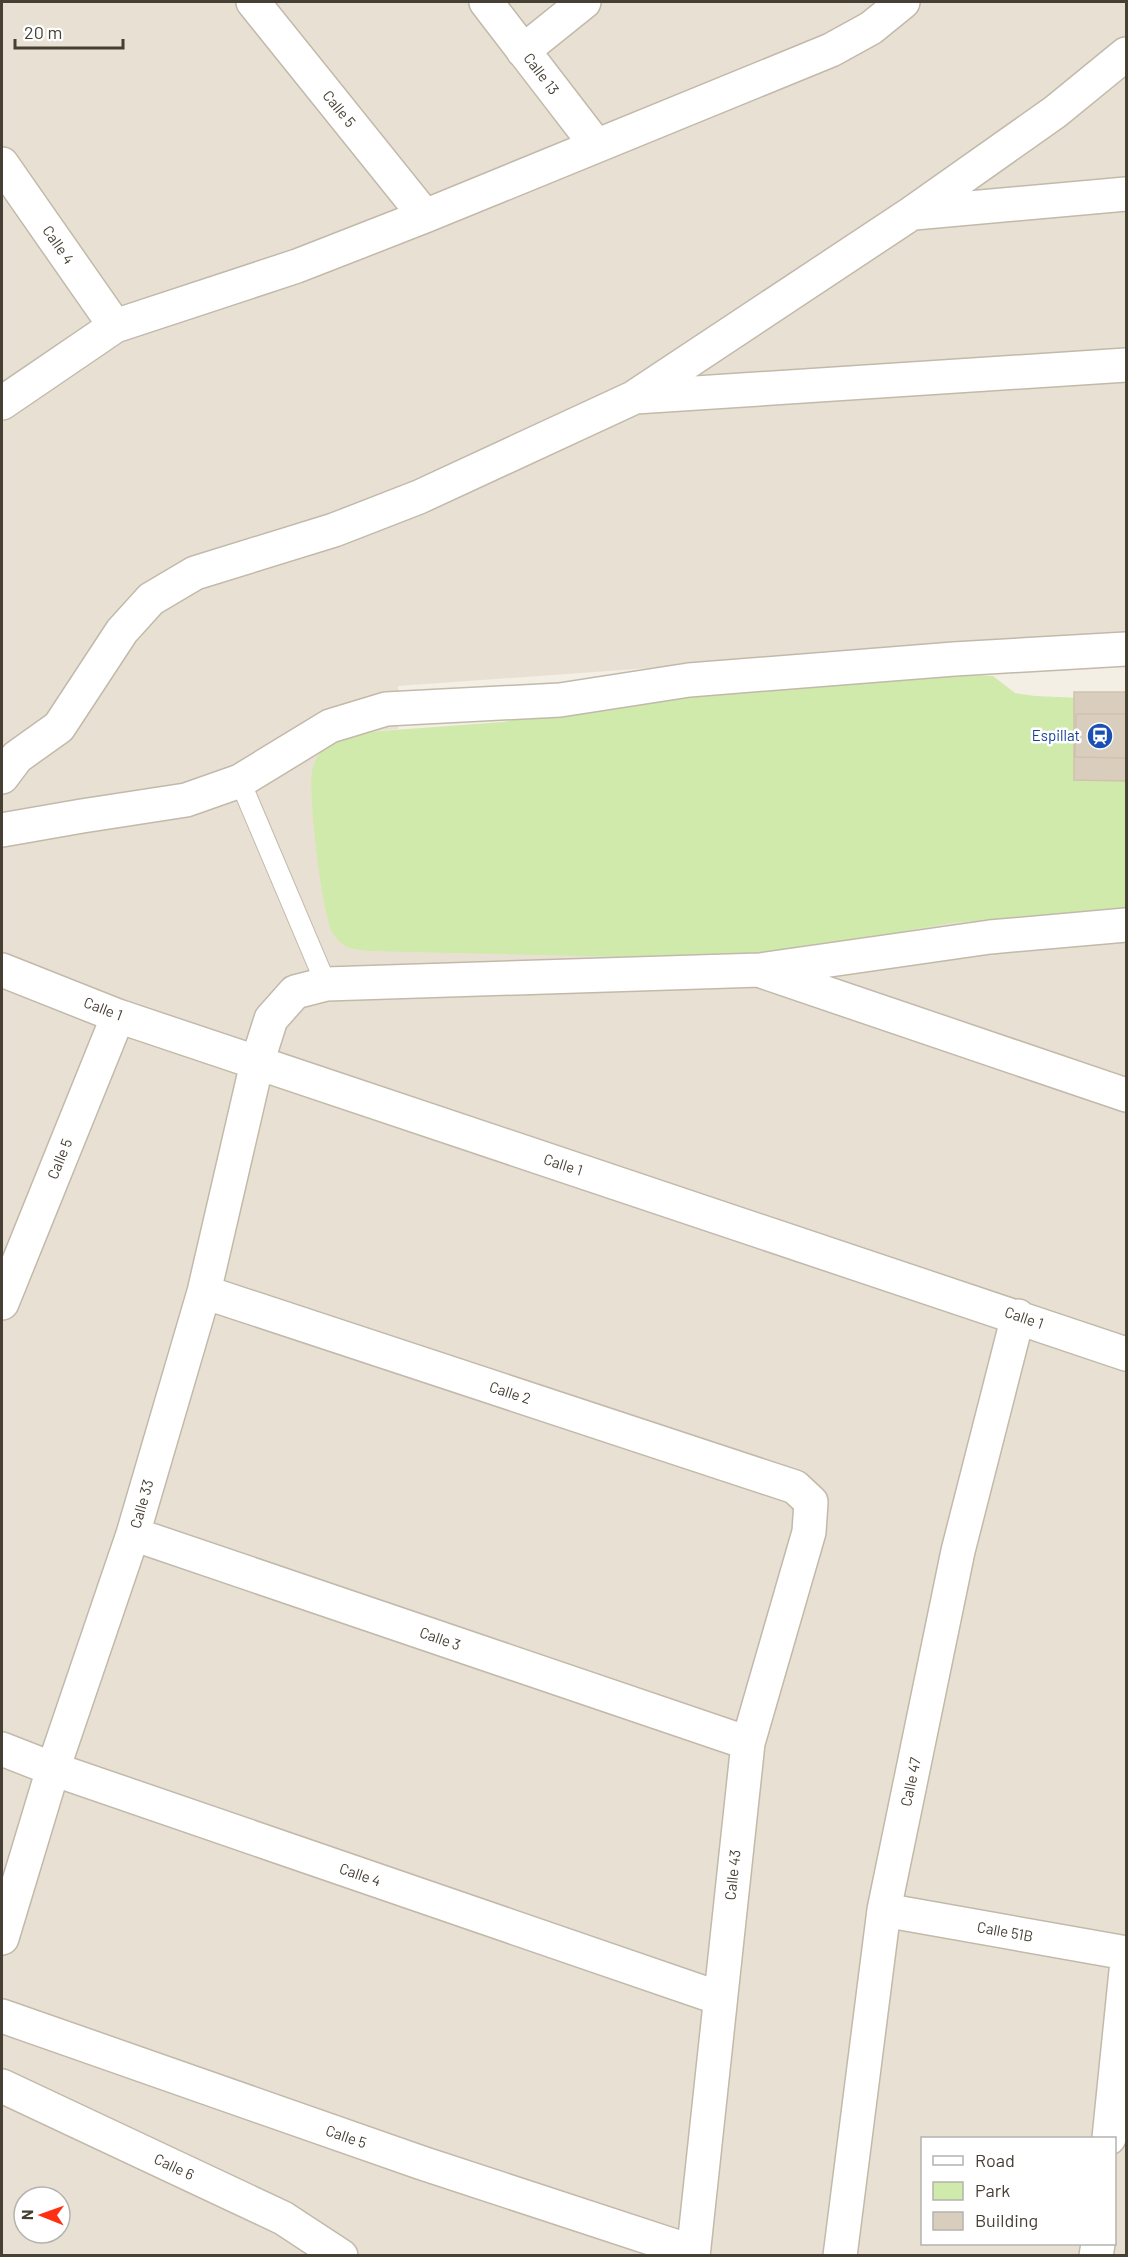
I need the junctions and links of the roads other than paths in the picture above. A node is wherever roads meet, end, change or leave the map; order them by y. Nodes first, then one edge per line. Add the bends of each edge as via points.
1 (253, 2) edge
2 (486, 2) edge
3 (584, 2) edge
4 (903, 2) edge
5 (523, 51) junction
6 (1126, 54) edge
7 (596, 146) junction
8 (2, 164) edge
9 (1126, 194) edge
10 (912, 213) junction
11 (425, 216) junction
12 (115, 326) junction
13 (1126, 364) edge
14 (635, 397) junction
15 (2, 404) edge
16 (1126, 649) edge
17 (2, 777) edge
18 (240, 781) junction
19 (2, 830) edge
20 (1126, 925) edge
21 (2, 970) edge
22 (760, 970) junction
23 (326, 984) junction
24 (118, 1016) junction
25 (257, 1063) junction
26 (1126, 1095) edge
27 (204, 1292) junction
28 (2, 1303) edge
29 (1018, 1316) junction
30 (1126, 1354) edge
31 (811, 1502) joint
32 (133, 1534) junction
33 (748, 1743) junction
34 (2, 1749) edge
35 (53, 1769) junction
36 (884, 1910) junction
37 (2, 1938) edge
38 (1126, 1953) edge
39 (1126, 1971) edge
40 (719, 1998) junction
41 (2, 2016) edge
42 (2, 2086) edge
43 (1109, 2137) edge
44 (693, 2254) edge
45 (341, 2256) edge
46 (840, 2256) edge

1 - 11 street, Calle 5
2 - 5 street, Calle 13
3 - 5 street
4 - 7 street via 871,28 831,50
5 - 7 street, Calle 13
6 - 10 street via 1055,112
7 - 11 street
8 - 12 street, Calle 4
9 - 10 street
10 - 14 street
11 - 12 street via 297,266
12 - 15 street
13 - 14 street
14 - 17 street via 419,497 334,530 195,573 151,599 122,631 59,727 17,757
16 - 18 street via 690,680 560,700 386,709 330,726
18 - 19 street via 186,800
18 - 23 lane
20 - 22 street via 990,937
21 - 24 street, Calle 1
22 - 23 street, Calle 33
22 - 26 street
23 - 25 street, Calle 33 via 296,992 271,1019
24 - 25 street, Calle 1
24 - 28 street, Calle 5
25 - 27 street, Calle 33
25 - 29 street, Calle 1
27 - 31 street, Calle 2 via 795,1487
27 - 32 street, Calle 33
29 - 30 street, Calle 1
29 - 36 street, Calle 47 via 958,1551
31 - 33 street, Calle 43 via 809,1532
32 - 33 street, Calle 3
32 - 35 street, Calle 33
33 - 40 street, Calle 43
34 - 35 street, Calle 4
35 - 37 street, Calle 33
35 - 40 street, Calle 4
36 - 38 street, Calle 51B
36 - 46 street, Calle 47
39 - 43 street
40 - 44 street, Calle 43
41 - 44 street, Calle 5
42 - 45 street, Calle 6 via 283,2218

